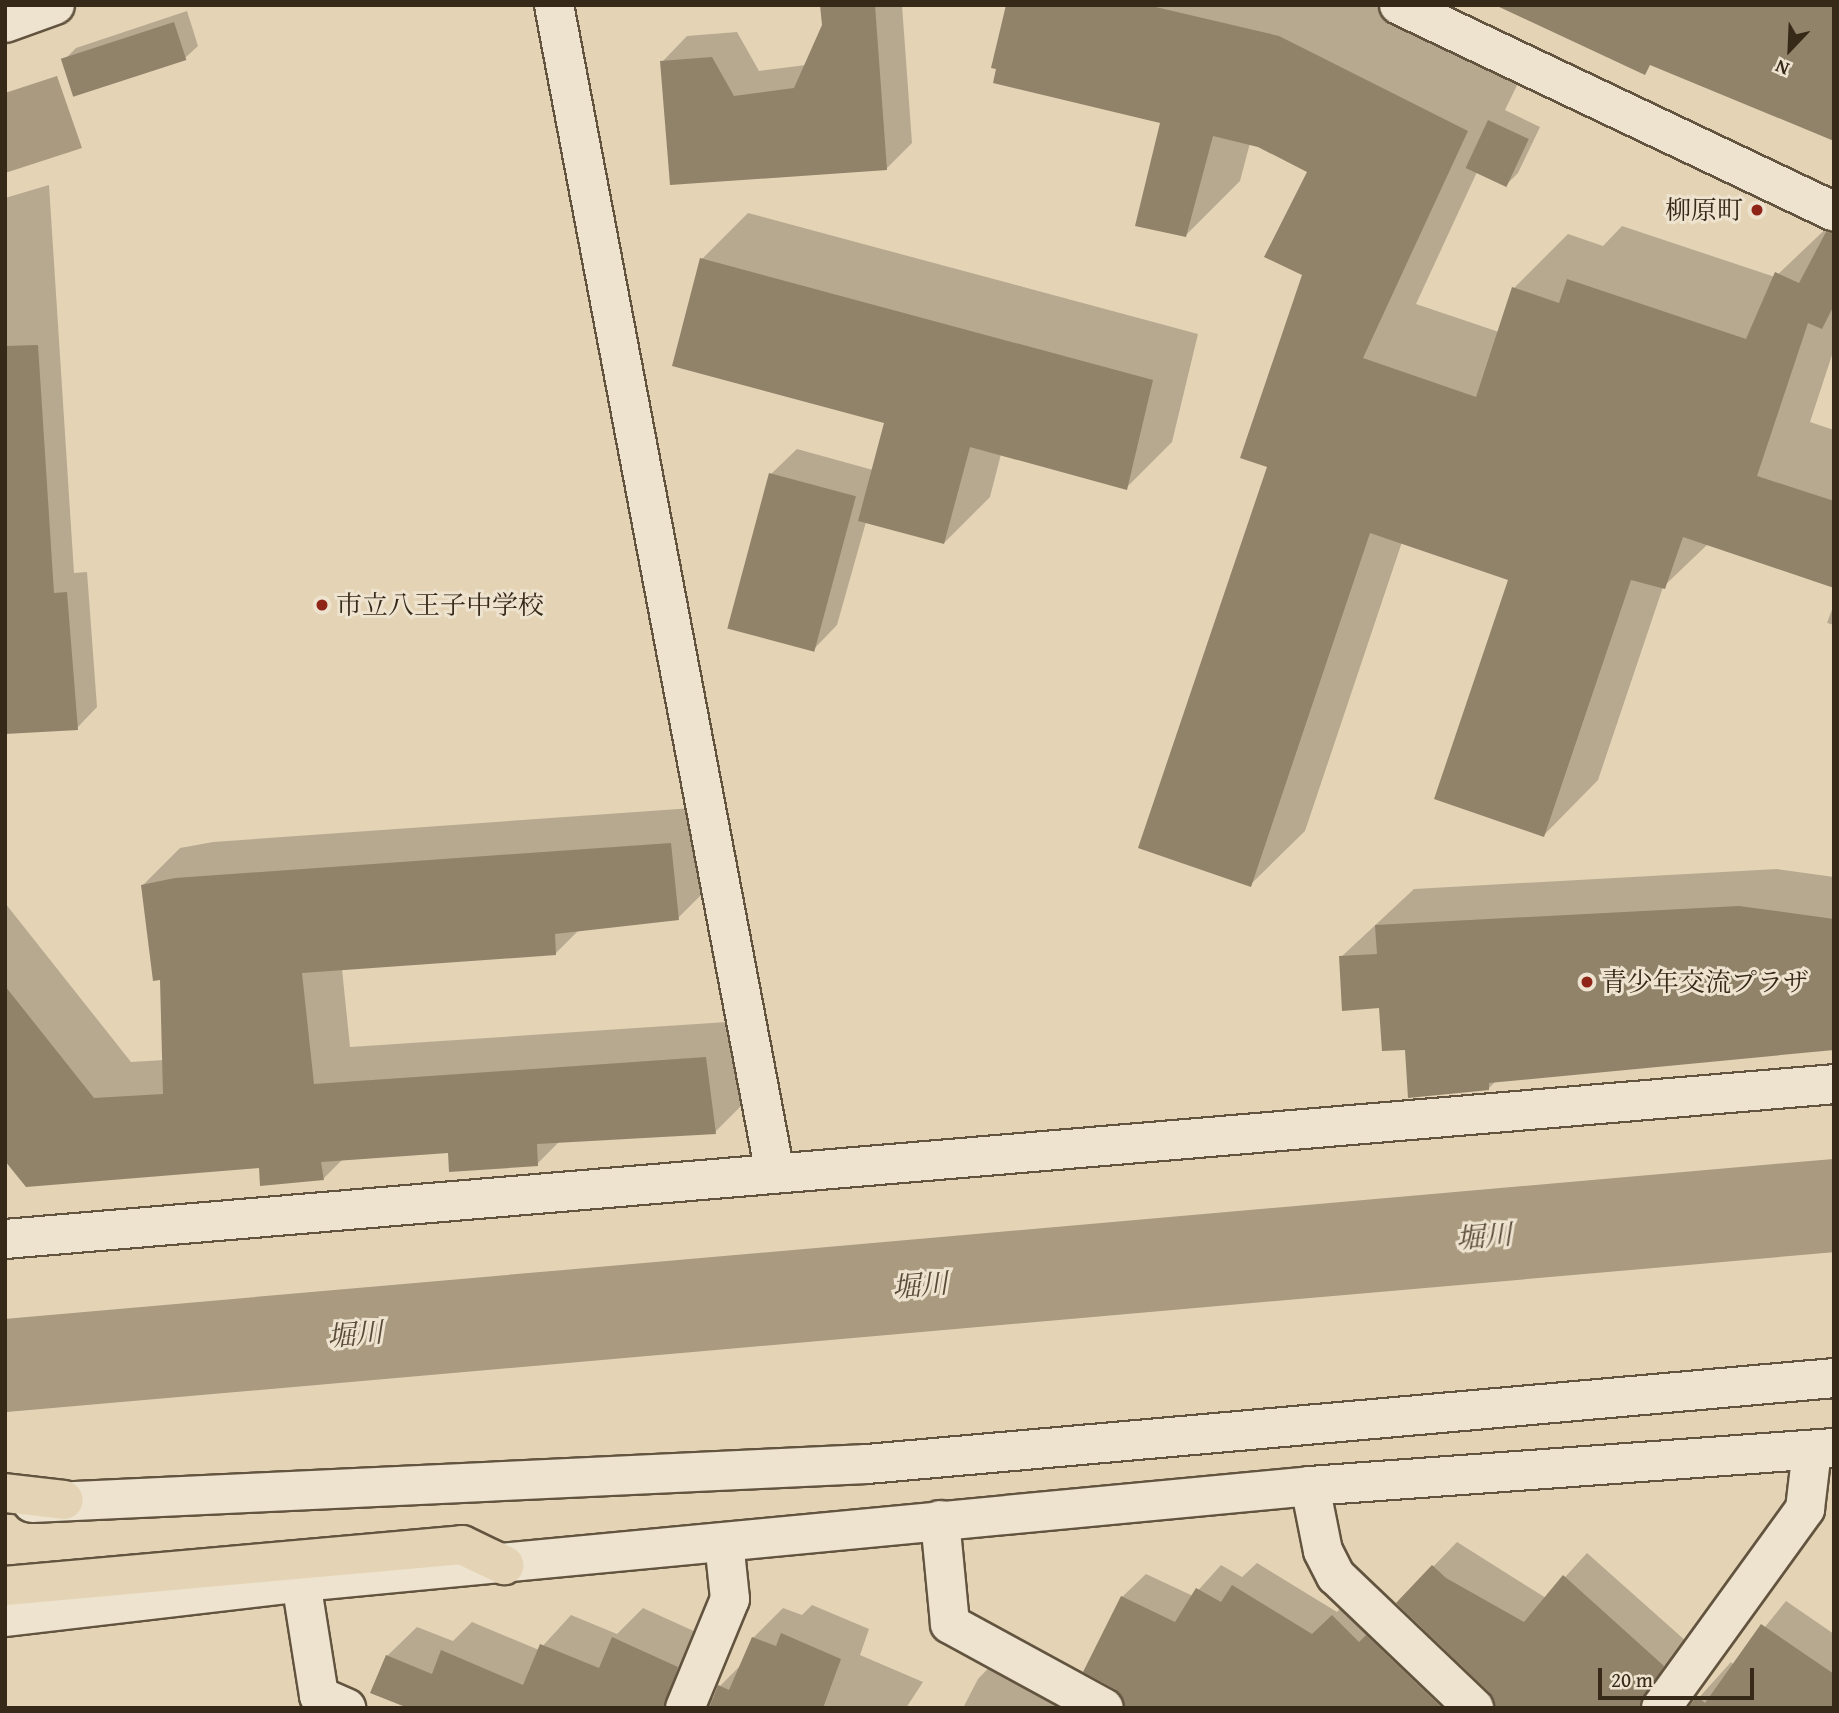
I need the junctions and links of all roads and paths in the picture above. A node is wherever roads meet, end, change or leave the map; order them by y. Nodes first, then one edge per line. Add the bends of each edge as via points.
1 (55, 5) edge
2 (554, 5) edge
3 (1399, 5) edge
4 (5, 23) edge
5 (1834, 212) edge
6 (1834, 1084) edge
7 (775, 1173) junction
8 (5, 1239) edge
9 (1834, 1378) edge
10 (1823, 1449) edge
11 (1310, 1486) junction
12 (5, 1493) edge
13 (64, 1500) junction
14 (5, 1506) edge
15 (940, 1521) junction
16 (724, 1542) junction
17 (504, 1565) junction
18 (301, 1582) junction
19 (5, 1586) edge
20 (5, 1617) edge
21 (346, 1708) edge
22 (685, 1708) edge
23 (1104, 1708) edge
24 (1474, 1708) edge
25 (1661, 1708) edge

1 - 4 street
2 - 7 street
3 - 5 street
6 - 7 street
7 - 8 street
9 - 13 street via 867,1464
10 - 11 street
10 - 25 street via 1805,1509
11 - 15 street
11 - 24 street via 1323,1551 1336,1576
12 - 13 highway
13 - 14 street
15 - 16 street
15 - 23 street via 950,1624
16 - 17 street
16 - 22 street via 730,1600
17 - 18 street
17 - 19 highway via 462,1545
18 - 20 street
18 - 21 street via 319,1696

